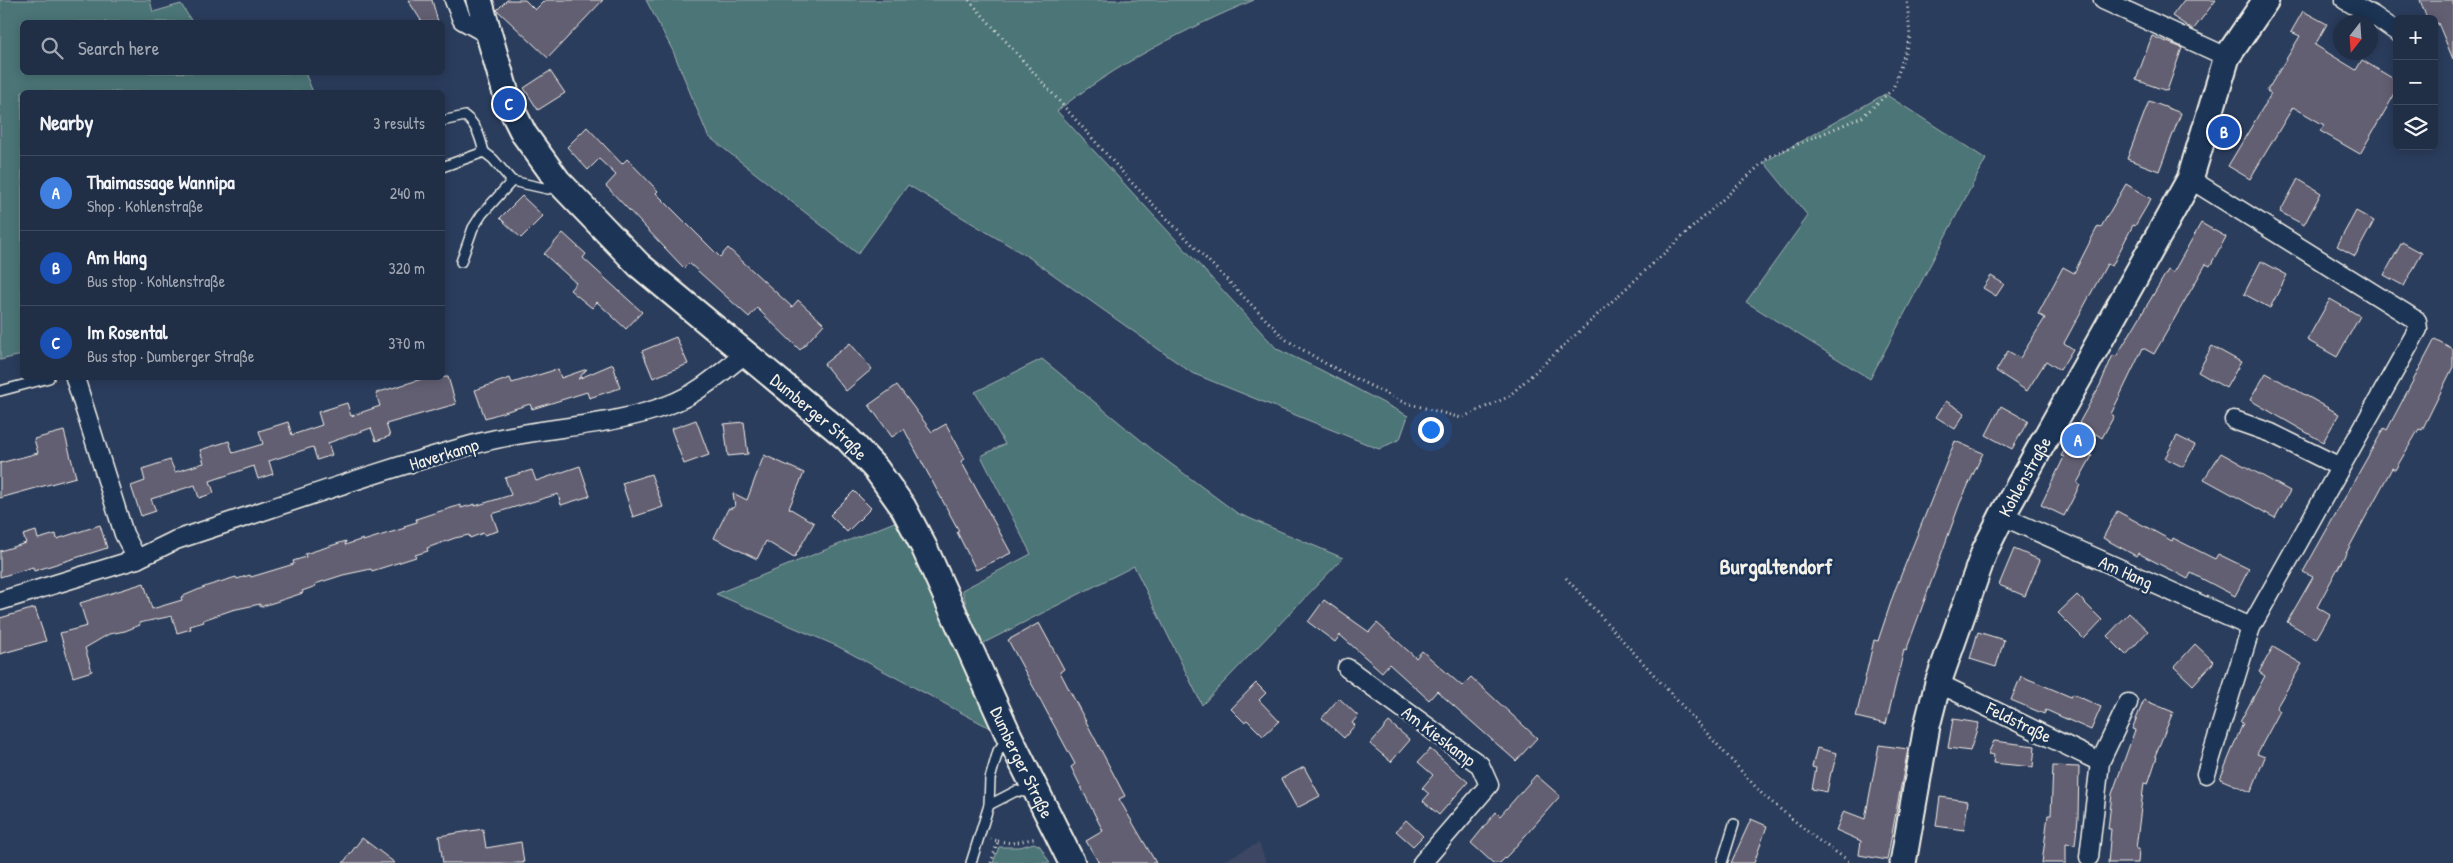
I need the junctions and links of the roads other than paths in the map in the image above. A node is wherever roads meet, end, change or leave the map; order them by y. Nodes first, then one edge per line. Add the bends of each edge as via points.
1 (454, 0) edge
2 (479, 0) edge
3 (2103, 0) edge
4 (2266, 0) edge
5 (2345, 0) edge
6 (2393, 29) edge
7 (489, 35) junction
8 (2227, 57) junction
9 (445, 120) edge
10 (484, 152) junction
11 (445, 166) edge
12 (2190, 178) junction
13 (558, 181) junction
14 (512, 182) junction
15 (461, 262) dead end
16 (746, 353) junction
17 (42, 380) edge
18 (76, 380) edge
19 (0, 391) edge
20 (2234, 420) dead end
21 (2340, 468) junction
22 (2002, 516) junction
23 (137, 559) junction
24 (0, 601) edge
25 (2250, 627) junction
26 (1347, 668) dead end
27 (1938, 683) junction
28 (2128, 704) dead end
29 (1009, 736) junction
30 (2100, 762) junction
31 (2206, 774) dead end
32 (1036, 793) junction
33 (989, 805) junction
34 (1734, 824) dead end
35 (2089, 857) dead end
36 (971, 863) edge
37 (1072, 863) edge
38 (1422, 863) edge
39 (1722, 863) edge
40 (1903, 863) edge

1 - 7 street via 462,20
2 - 7 main road, Dumberger Straße
3 - 8 street
4 - 8 main road, Kohlenstraße
5 - 6 street
7 - 13 main road, Dumberger Straße via 509,104 524,134
8 - 12 main road, Kohlenstraße
9 - 10 lane via 465,116 473,122
10 - 11 lane
10 - 14 lane
12 - 21 street via 2417,321 2418,329
12 - 22 main road, Kohlenstraße
13 - 14 lane via 548,190
13 - 16 main road, Dumberger Straße via 639,265
14 - 15 lane via 473,228
16 - 23 street, Haverkamp via 699,390 669,405 640,414 482,442 435,455 176,540
16 - 29 main road, Dumberger Straße via 846,438 876,469 903,506
17 - 19 lane
18 - 23 street via 124,534
20 - 21 street via 2271,434
21 - 25 street
22 - 25 street, Am Hang
22 - 27 main road, Kohlenstraße via 1985,550
23 - 24 street, Haverkamp
25 - 31 street
26 - 38 street, Am Kieskamp via 1480,765 1489,786
27 - 30 street, Feldstraße
27 - 40 main road, Kohlenstraße via 1927,726
28 - 30 street
29 - 32 main road, Dumberger Straße
29 - 33 lane via 998,751 990,779
30 - 35 street
32 - 33 lane via 1016,791
32 - 37 main road, Dumberger Straße
33 - 36 lane
34 - 39 lane

